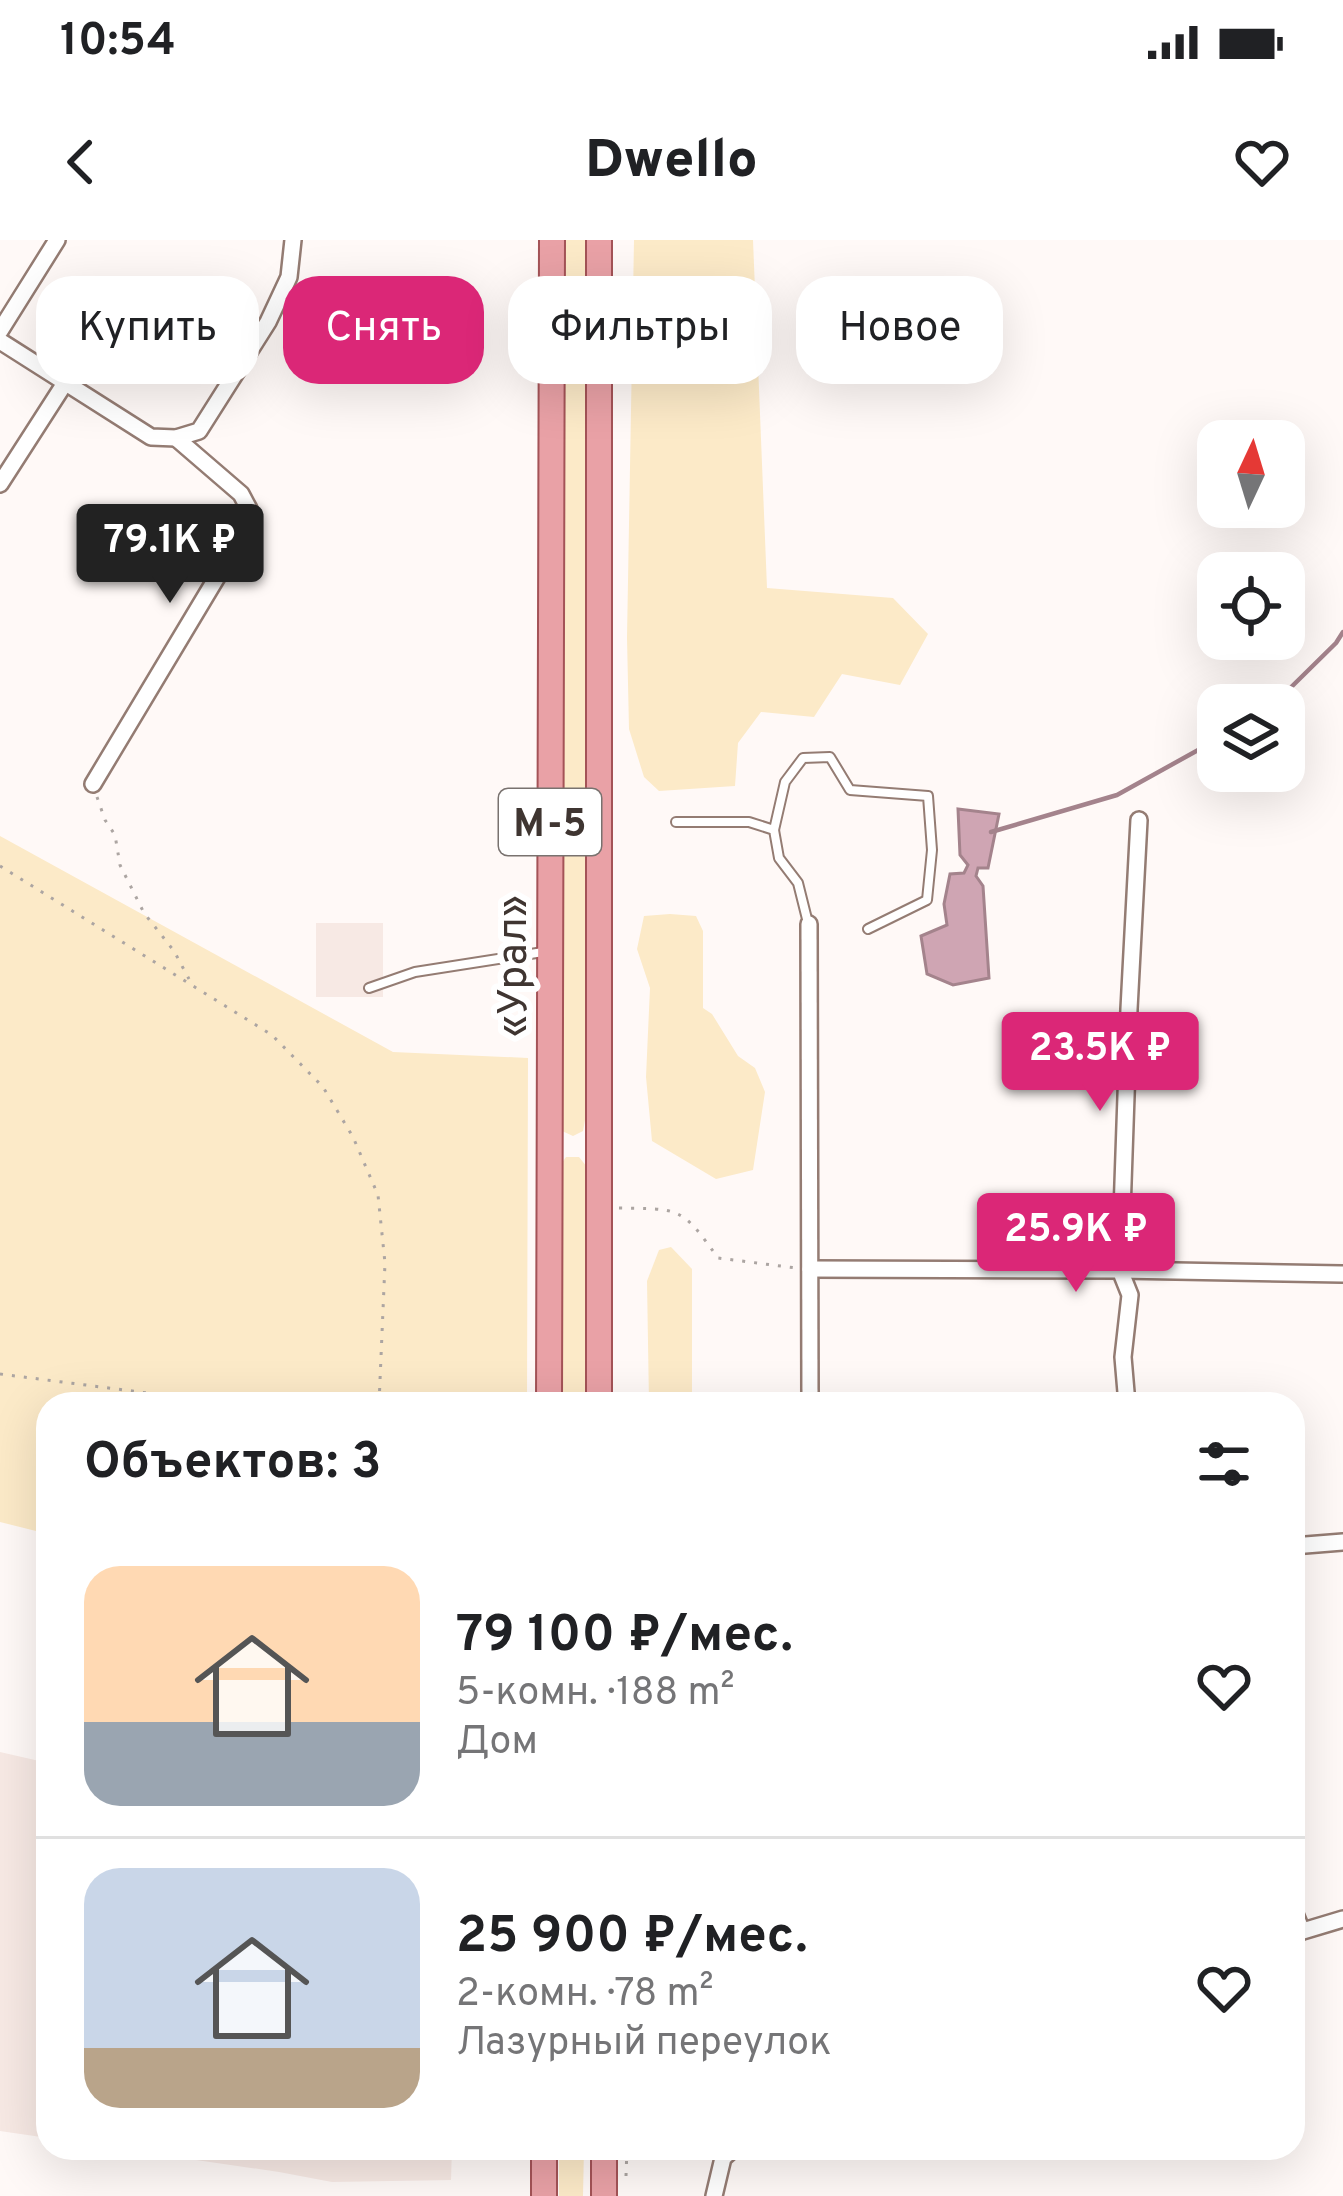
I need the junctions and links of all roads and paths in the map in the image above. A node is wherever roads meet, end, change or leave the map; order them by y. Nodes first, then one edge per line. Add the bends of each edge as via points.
1 (57, 240) edge
2 (293, 240) edge
3 (552, 240) edge
4 (599, 240) edge
5 (0, 331) edge
6 (0, 341) edge
7 (36, 364) edge
8 (64, 384) edge
9 (67, 384) edge
10 (176, 438) junction
11 (0, 484) edge
12 (93, 784) joint
13 (1139, 820) dead end
14 (676, 822) dead end
15 (773, 830) junction
16 (0, 866) edge
17 (808, 925) joint
18 (868, 929) dead end
19 (550, 951) junction
20 (191, 983) junction
21 (369, 988) dead end
22 (598, 1207) junction
23 (810, 1270) junction
24 (1120, 1270) junction
25 (1342, 1274) edge
26 (0, 1374) edge
27 (140, 1392) edge
28 (380, 1392) edge
29 (549, 1392) edge
30 (599, 1392) edge
31 (810, 1392) edge
32 (1126, 1392) edge
33 (1343, 1543) edge
34 (1305, 1545) edge
35 (1343, 1919) edge
36 (1305, 1931) edge
37 (544, 2160) edge
38 (607, 2160) edge
39 (624, 2160) edge
40 (726, 2160) edge
41 (615, 2190) edge
42 (544, 2196) edge
43 (714, 2196) edge

1 - 5 street
2 - 10 street via 290,277 268,322 199,431
3 - 19 main road, «Урал» / М-5
4 - 22 main road, «Урал» / М-5
6 - 7 street
8 - 11 street
9 - 10 street via 152,437
10 - 12 street via 241,494 247,527
12 - 20 path via 120,865
13 - 24 street
14 - 15 lane
15 - 17 lane
15 - 18 lane via 785,782 803,758 830,757 850,790 928,796 927,900
16 - 20 path
17 - 23 street
19 - 21 lane via 415,972
19 - 29 main road, «Урал» / М-5
20 - 28 path via 272,1035 323,1087 353,1137 378,1196 385,1263
22 - 23 path via 673,1209 718,1258
22 - 30 main road, «Урал» / М-5
23 - 24 street
23 - 31 street
24 - 25 street
24 - 32 street via 1130,1295
26 - 27 path
33 - 34 street
35 - 36 street
37 - 42 main road
38 - 41 main road
39 - 41 path
40 - 43 street

